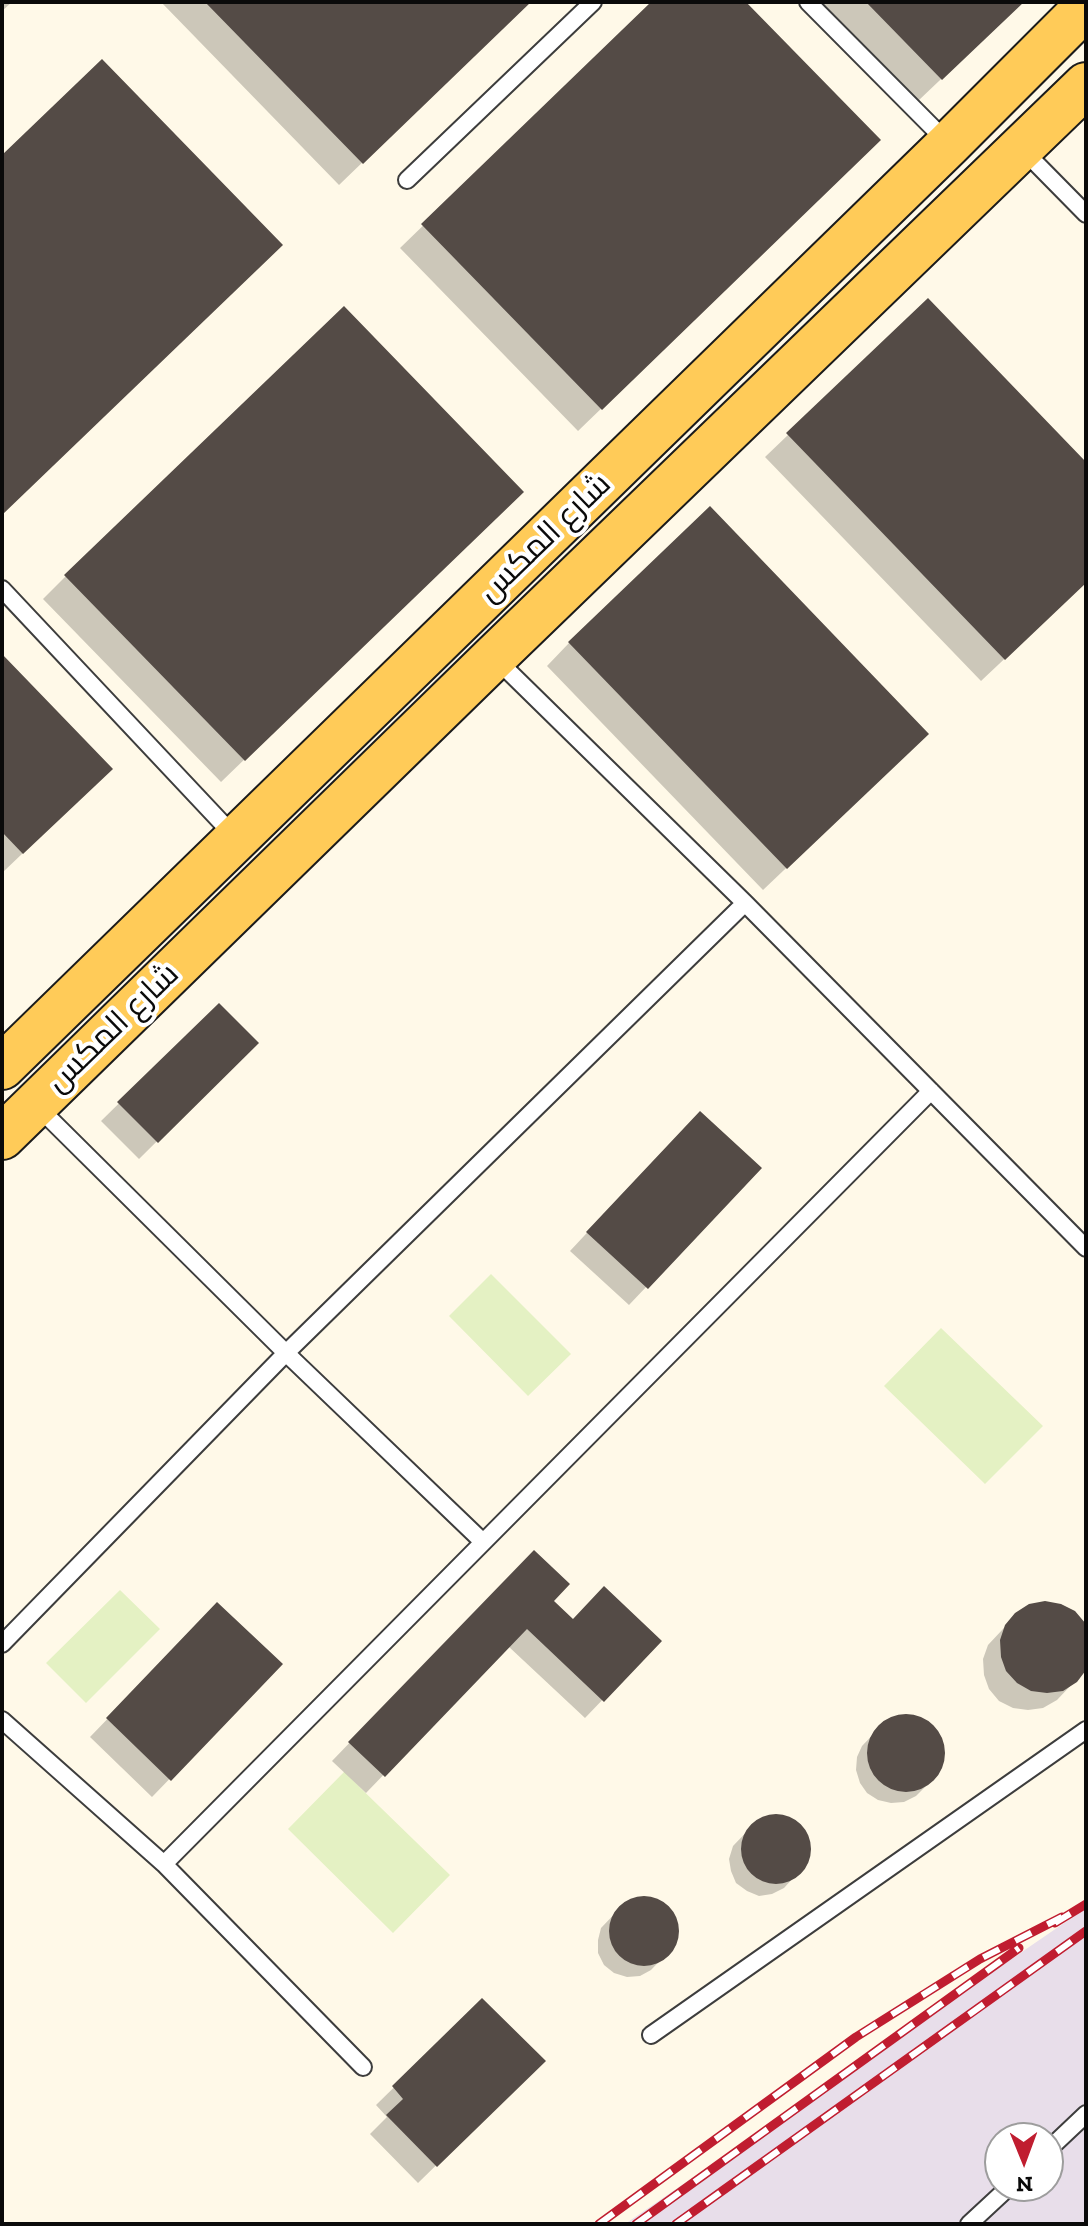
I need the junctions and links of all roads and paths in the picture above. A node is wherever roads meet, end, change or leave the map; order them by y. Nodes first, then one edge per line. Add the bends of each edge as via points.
1 (593, 2) edge
2 (808, 2) edge
3 (1086, 7) edge
4 (1086, 85) edge
5 (949, 144) junction
6 (1022, 149) junction
7 (407, 180) dead end
8 (1086, 214) edge
9 (2, 589) edge
10 (494, 657) junction
11 (237, 839) junction
12 (745, 903) junction
13 (2, 1067) edge
14 (931, 1091) junction
15 (35, 1104) junction
16 (2, 1137) edge
17 (1086, 1248) edge
18 (286, 1353) junction
19 (483, 1542) junction
20 (2, 1644) edge
21 (2, 1720) edge
22 (1086, 1730) edge
23 (164, 1864) junction
24 (651, 2035) dead end
25 (363, 2067) dead end
26 (1086, 2114) edge
27 (1064, 2135) edge
28 (993, 2202) edge
29 (969, 2224) edge

1 - 7 lane
2 - 5 lane
3 - 5 main road, شارع المكس
4 - 6 main road, شارع المكس
5 - 11 main road, شارع المكس
6 - 8 lane
6 - 10 main road, شارع المكس
9 - 11 lane
10 - 12 lane
10 - 15 main road, شارع المكس
11 - 13 main road, شارع المكس
12 - 14 lane
12 - 18 lane
14 - 17 lane
14 - 19 lane
15 - 16 main road, شارع المكس
15 - 18 lane
18 - 19 lane
18 - 20 lane
19 - 23 lane
21 - 23 lane
22 - 24 lane
23 - 25 lane
26 - 27 lane
28 - 29 lane

